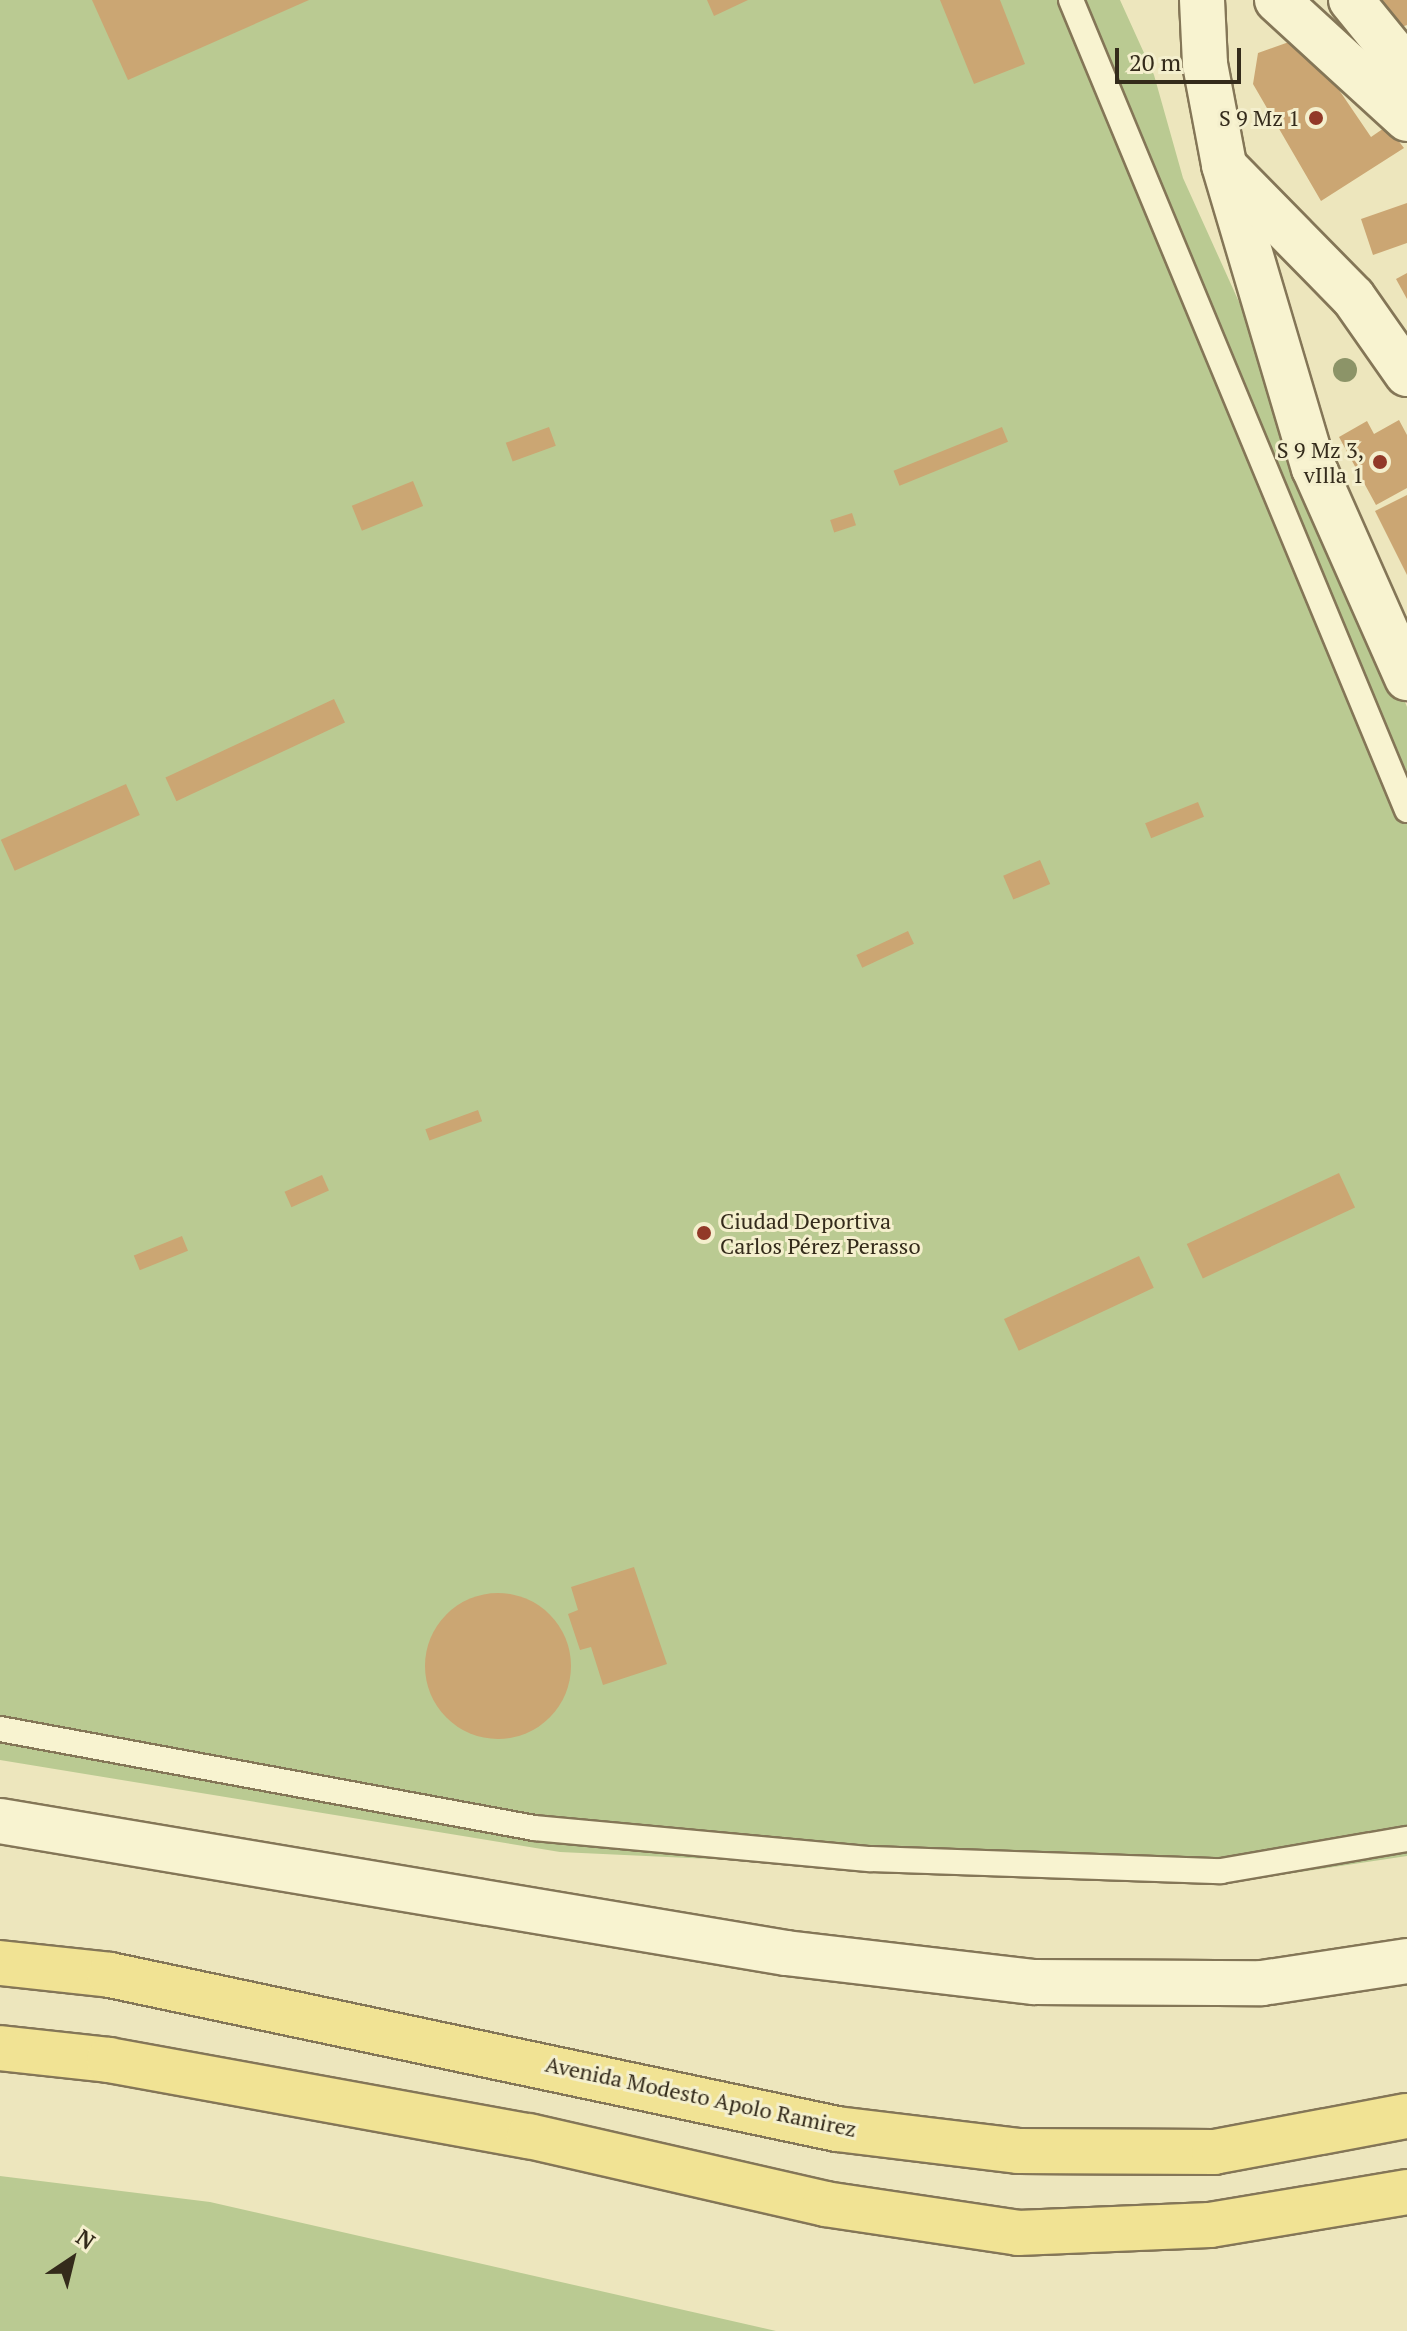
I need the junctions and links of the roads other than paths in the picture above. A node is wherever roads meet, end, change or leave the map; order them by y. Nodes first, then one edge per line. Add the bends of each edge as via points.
1 (1071, 0) edge
2 (1202, 0) edge
3 (1277, 0) edge
4 (1351, 0) edge
5 (1407, 69) edge
6 (1407, 119) edge
7 (1224, 165) junction
8 (1407, 374) edge
9 (1407, 678) edge
10 (1407, 810) edge
11 (0, 1729) edge
12 (0, 1821) edge
13 (1407, 1839) edge
14 (1407, 1961) edge
15 (0, 1963) edge
16 (0, 2048) edge
17 (1407, 2116) edge
18 (1407, 2192) edge

1 - 10 lane
2 - 7 street via 1205,64
3 - 6 street
4 - 5 street
7 - 8 street via 1353,297
7 - 9 street via 1314,468
11 - 13 lane via 534,1828 871,1859 1221,1871
12 - 14 street via 786,1953 1034,1982 1262,1983
15 - 17 main road, Avenida Modesto Apolo Ramirez via 140,1981 837,2129 1018,2151 1214,2152
16 - 18 main road via 109,2060 529,2136 825,2204 1018,2233 1210,2225

